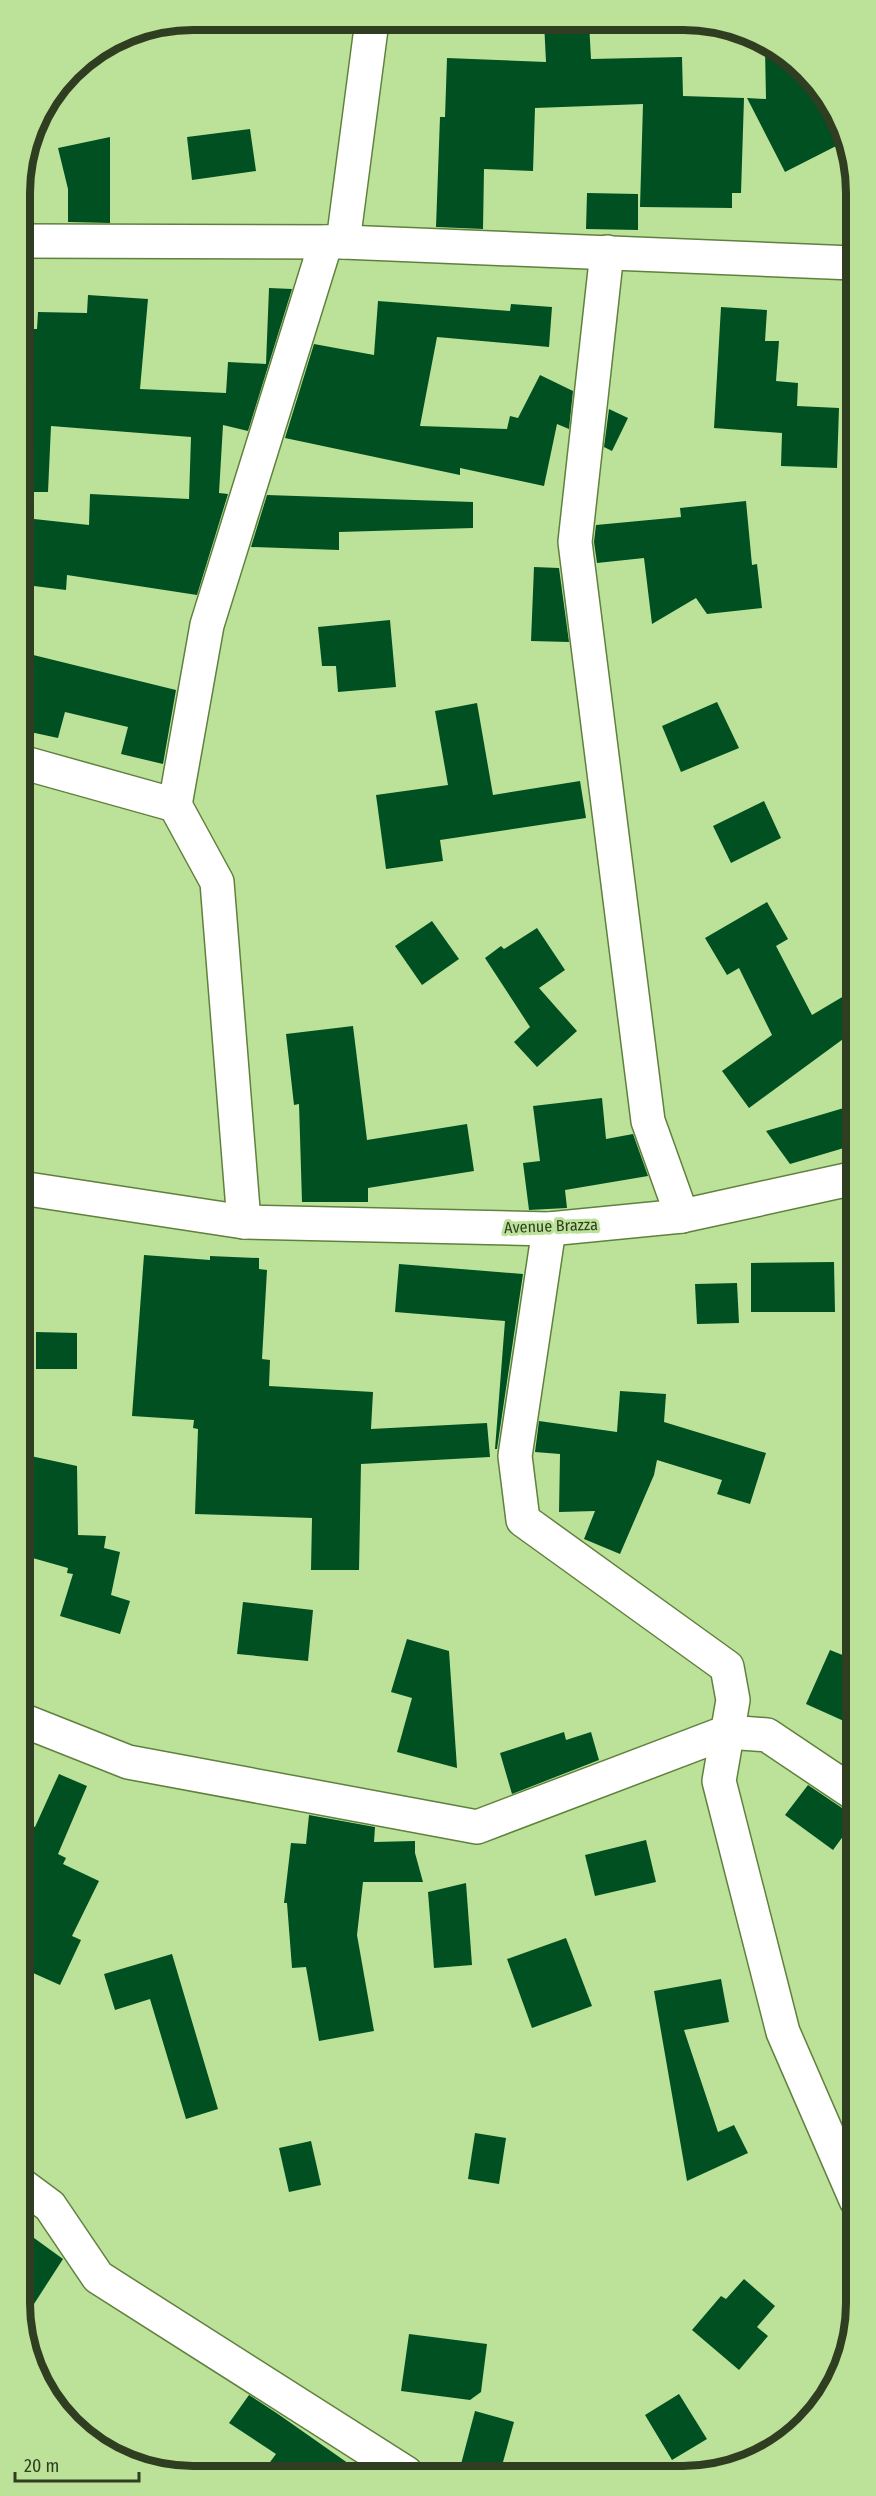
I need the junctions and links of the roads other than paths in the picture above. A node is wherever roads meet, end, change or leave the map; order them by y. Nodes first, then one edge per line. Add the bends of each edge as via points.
1 (370, 30) edge
2 (30, 241) edge
3 (334, 242) junction
4 (607, 252) junction
5 (846, 263) edge
6 (30, 765) edge
7 (175, 805) junction
8 (846, 1180) edge
9 (30, 1189) edge
10 (682, 1216) junction
11 (244, 1222) junction
12 (549, 1230) junction
13 (30, 1723) edge
14 (727, 1732) junction
15 (846, 1788) edge
16 (846, 2177) edge
17 (30, 2191) edge
18 (395, 2466) edge

1 - 3 street
2 - 3 street
3 - 4 street
3 - 7 street via 207,625
4 - 5 street
4 - 10 street via 575,542 648,1121
6 - 7 street
7 - 11 street via 217,882
8 - 10 street, Avenue Brazza
9 - 11 street, Avenue Brazza
10 - 12 street, Avenue Brazza
11 - 12 street, Avenue Brazza
12 - 14 street via 515,1456 523,1520 727,1667 733,1700
13 - 14 street via 128,1762 477,1827
14 - 15 street via 767,1735
14 - 16 street via 719,1781 783,2032
17 - 18 street via 50,2206 98,2277

